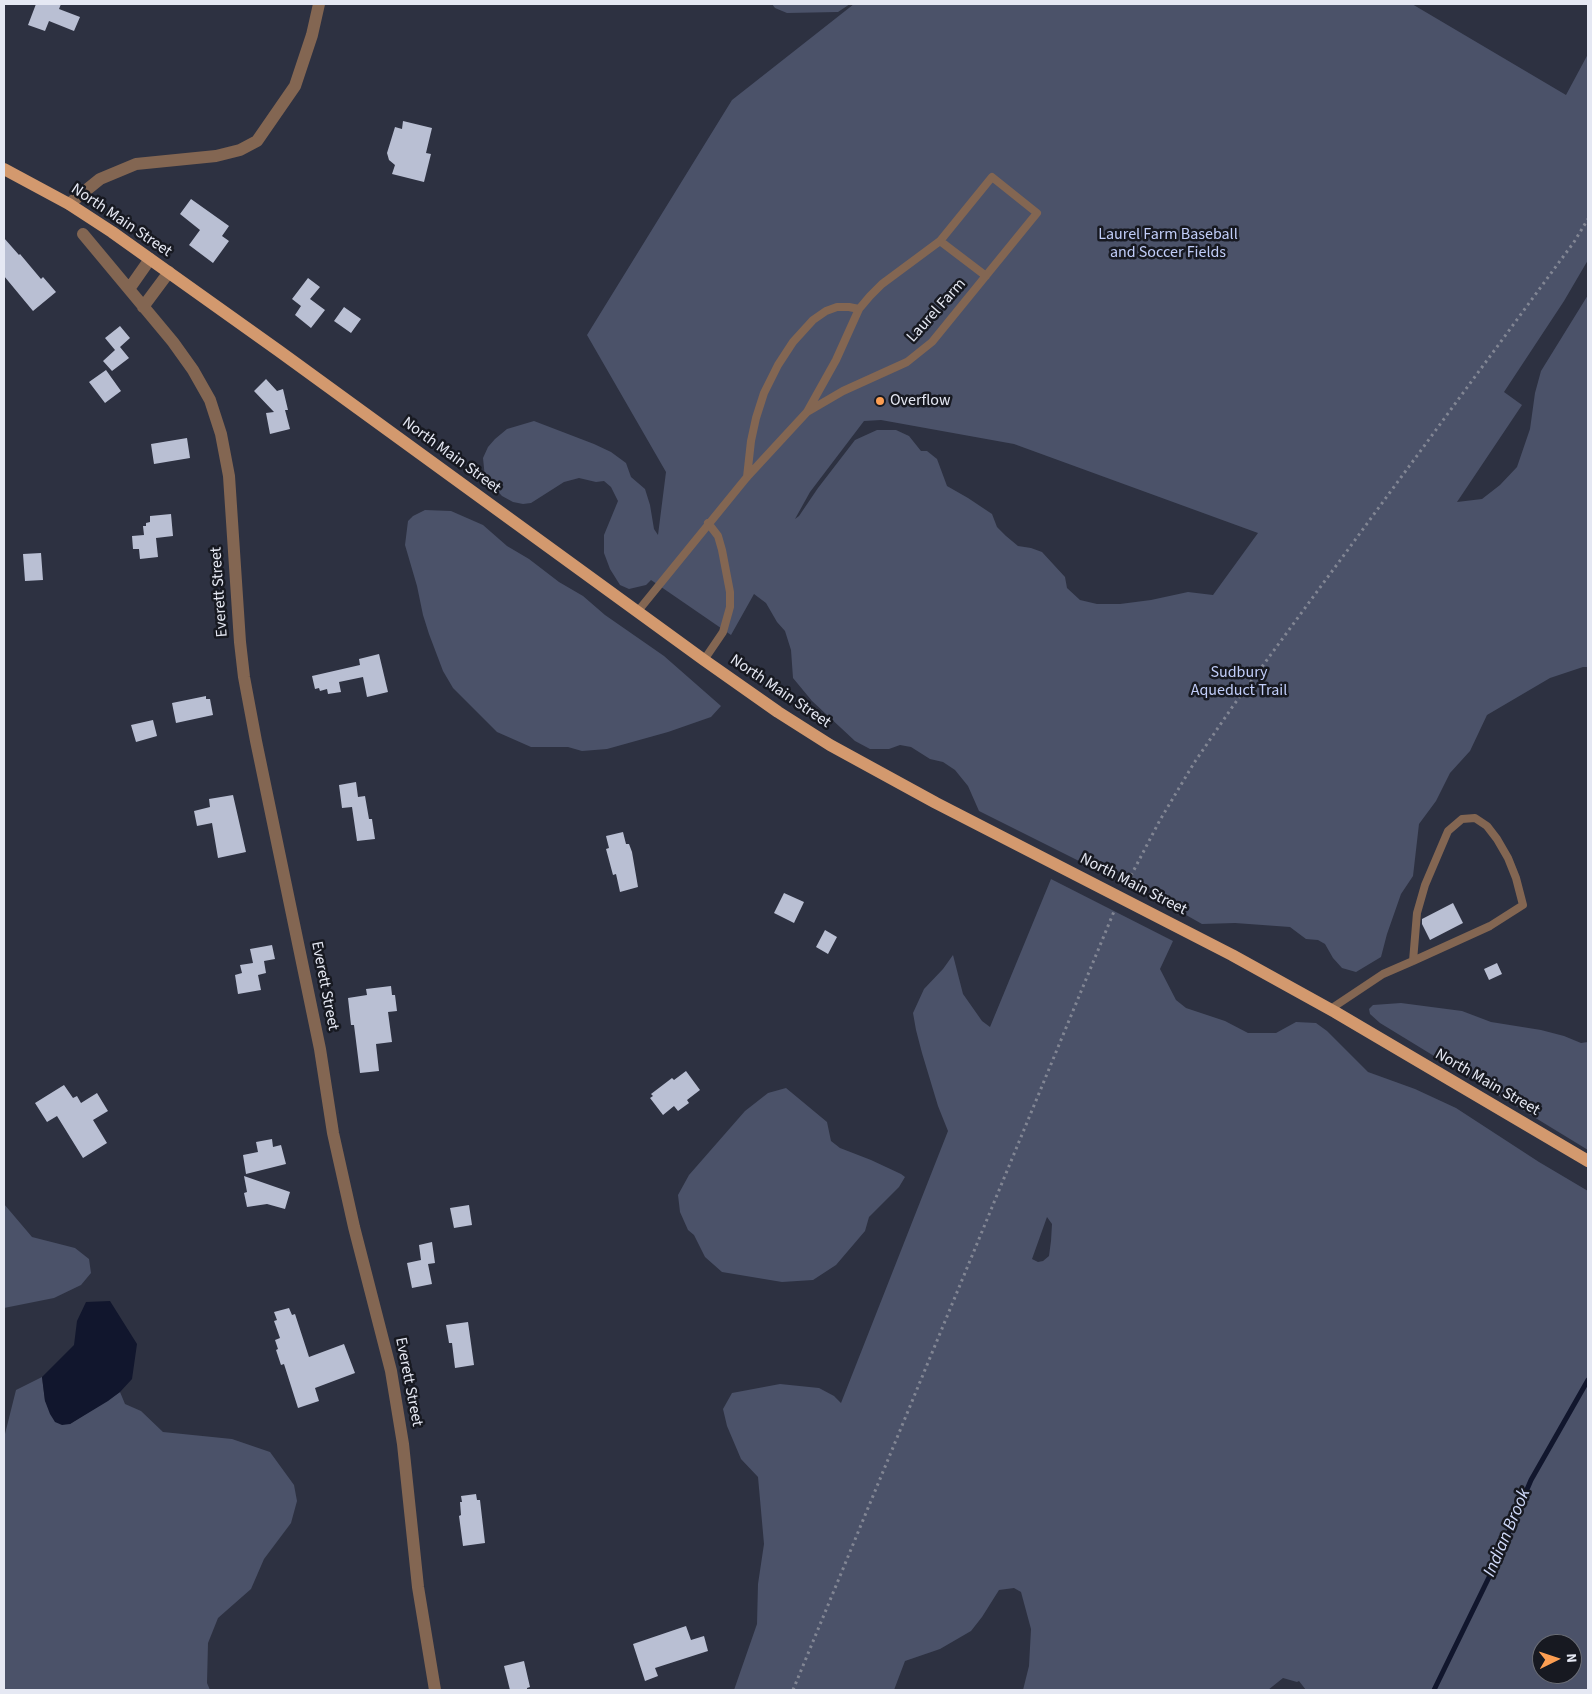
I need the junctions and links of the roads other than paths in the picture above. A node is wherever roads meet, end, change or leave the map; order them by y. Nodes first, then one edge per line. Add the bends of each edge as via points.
1 (319, 4) edge
2 (4, 169) edge
3 (69, 204) junction
4 (83, 234) dead end
5 (940, 241) junction
6 (150, 259) junction
7 (169, 272) junction
8 (986, 276) junction
9 (129, 290) junction
10 (143, 306) junction
11 (859, 309) junction
12 (807, 412) junction
13 (747, 477) junction
14 (708, 523) junction
15 (638, 611) junction
16 (704, 660) junction
17 (1413, 961) junction
18 (1330, 1010) junction
19 (1588, 1161) edge
20 (435, 1690) edge

1 - 3 street via 295,86 257,141 240,150 216,156 136,164 100,179
2 - 3 main road, North Main Street
3 - 6 main road, North Main Street
4 - 9 street, Everett Street
5 - 8 lane
5 - 8 lane, Laurel Farm via 992,178 1037,213
5 - 11 lane, Laurel Farm via 882,284
6 - 7 main road, North Main Street
6 - 9 street
7 - 10 street
7 - 15 main road, North Main Street
8 - 12 lane, Laurel Farm via 921,352
9 - 10 street, Everett Street
10 - 20 street, Everett Street via 198,377 210,400 223,444 230,490 244,677 320,1049 335,1142 391,1371 403,1444 419,1597
11 - 12 lane, Laurel Farm
11 - 13 lane via 843,307 826,311 793,342 764,393 751,441
12 - 13 lane, Laurel Farm
13 - 14 lane, Laurel Farm
14 - 15 lane, Laurel Farm
14 - 16 lane via 718,536 722,550 730,607 723,632
15 - 16 main road, North Main Street
16 - 18 main road, North Main Street via 830,745 1232,955
17 - 17 lane via 1417,913 1448,831 1462,819 1475,818 1497,838 1516,878 1523,905 1490,926
17 - 18 lane via 1383,974
18 - 19 main road, North Main Street

